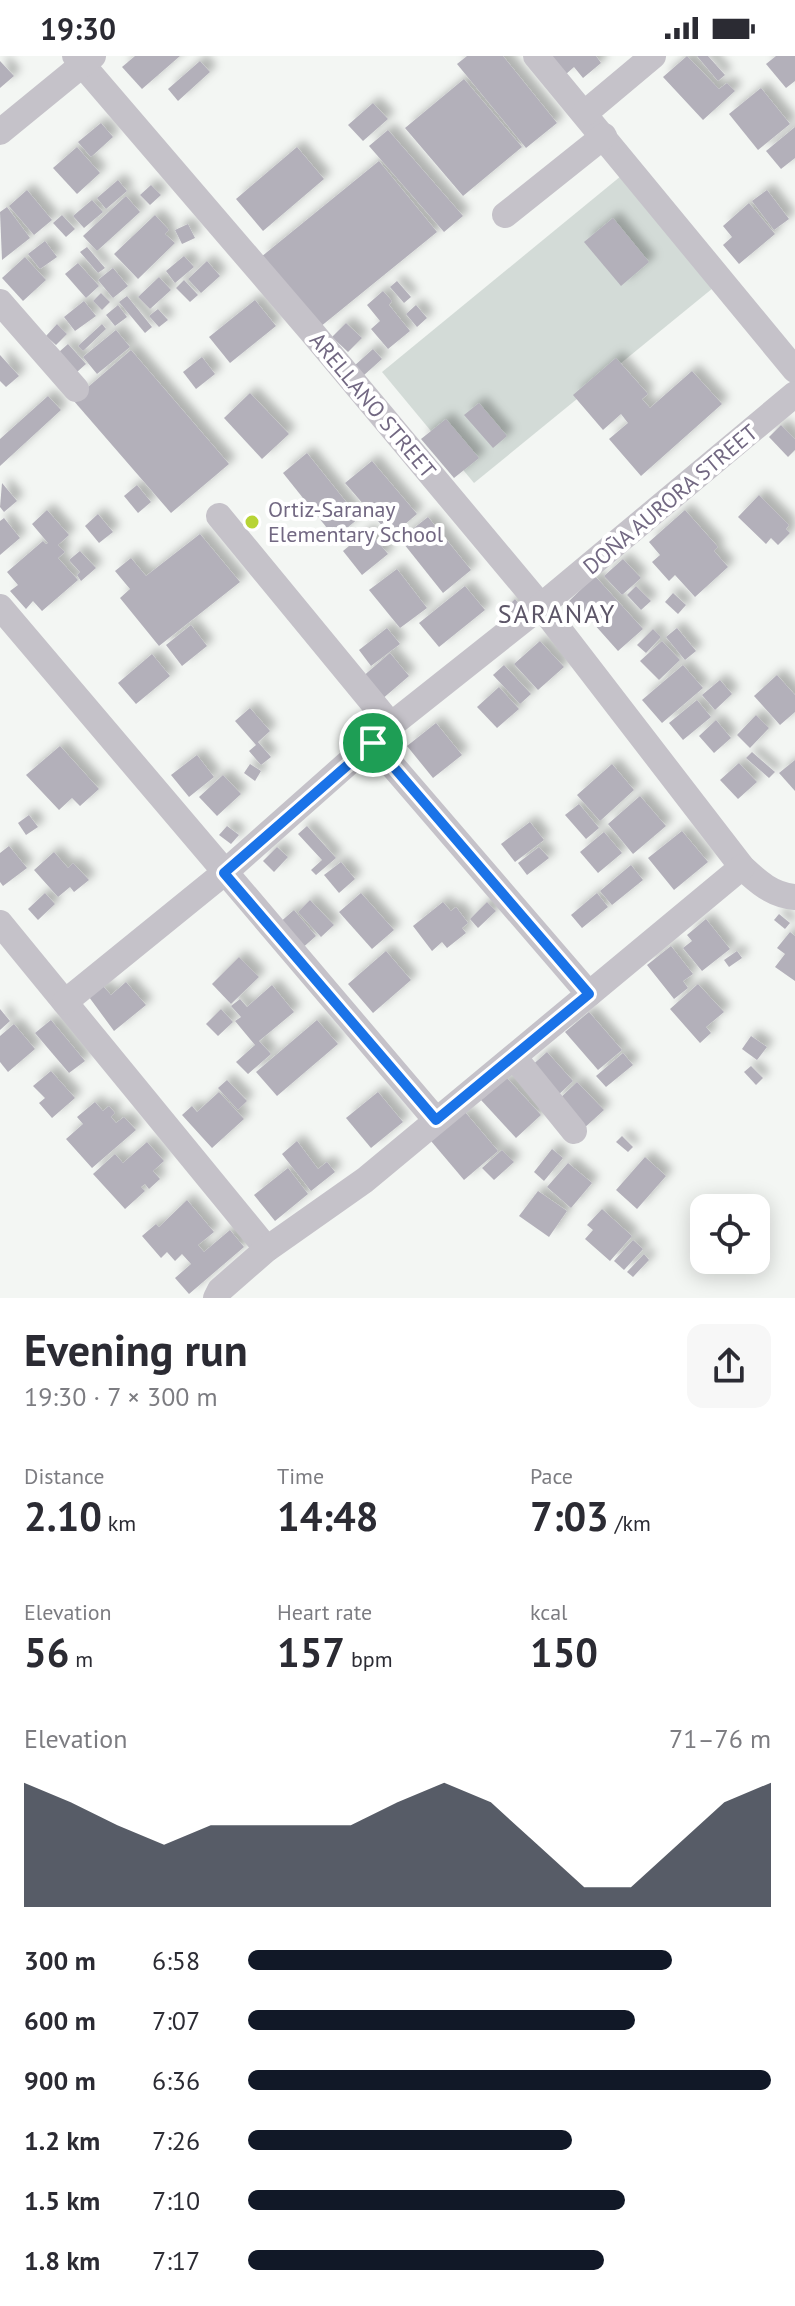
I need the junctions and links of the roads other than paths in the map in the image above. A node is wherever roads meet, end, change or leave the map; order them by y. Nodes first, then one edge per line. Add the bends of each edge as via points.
1 (536, 56) edge
2 (653, 56) edge
3 (83, 59) edge
4 (585, 113) junction
5 (0, 132) edge
6 (604, 136) junction
7 (505, 215) dead end
8 (0, 302) edge
9 (795, 370) edge
10 (76, 389) dead end
11 (795, 394) edge
12 (219, 516) dead end
13 (541, 606) junction
14 (0, 607) edge
15 (382, 734) junction
16 (742, 867) junction
17 (224, 873) junction
18 (794, 897) edge
19 (0, 923) edge
20 (589, 994) junction
21 (65, 1002) junction
22 (514, 1057) junction
23 (436, 1120) junction
24 (574, 1131) dead end
25 (267, 1249) junction
26 (216, 1298) edge

1 - 4 street
2 - 4 street
3 - 5 street
3 - 13 street, ARELLANO STREET
4 - 6 street
6 - 7 street
6 - 9 street
8 - 10 street
11 - 13 street, DOÑA AURORA STREET
12 - 15 street
13 - 15 street, DOÑA AURORA STREET
13 - 16 street, ARELLANO STREET
14 - 17 street
15 - 17 street, DOÑA AURORA STREET
15 - 20 street
16 - 18 street, ARELLANO STREET via 764,887
16 - 20 street
17 - 21 street, DOÑA AURORA STREET
17 - 23 street
19 - 21 street
20 - 22 street
21 - 25 street
22 - 23 street
22 - 24 street
23 - 25 street via 365,1180
25 - 26 street

